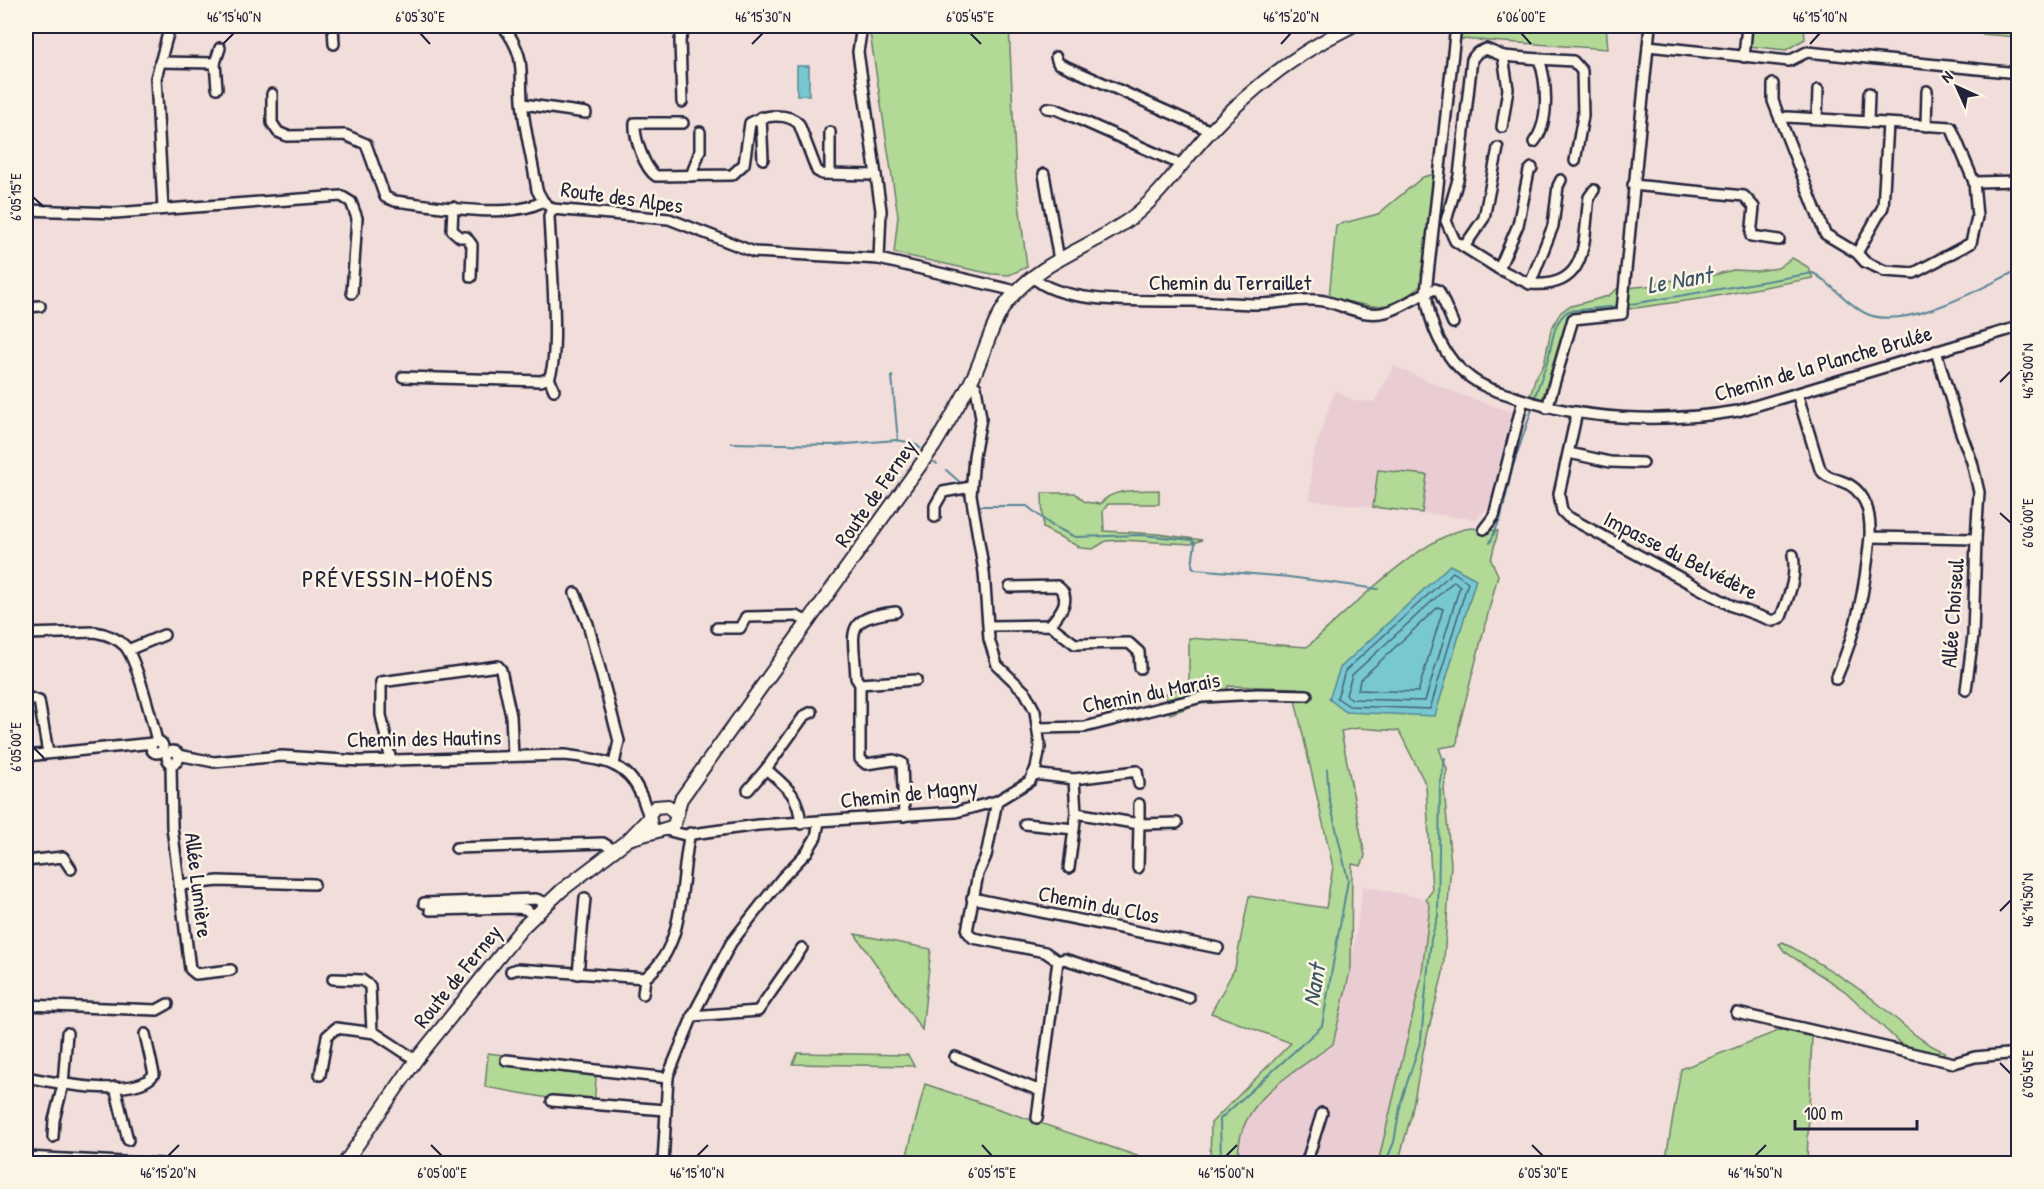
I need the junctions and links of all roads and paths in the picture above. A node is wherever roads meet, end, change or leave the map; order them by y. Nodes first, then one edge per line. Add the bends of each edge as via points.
1 (170, 26) edge
2 (333, 26) edge
3 (503, 26) edge
4 (686, 26) edge
5 (862, 26) edge
6 (1352, 26) edge
7 (1456, 26) edge
8 (1650, 26) edge
9 (1747, 26) edge
10 (334, 44) dead end
11 (1648, 46) junction
12 (220, 48) dead end
13 (1503, 56) junction
14 (1056, 57) dead end
15 (1744, 57) junction
16 (1539, 59) junction
17 (160, 62) junction
18 (215, 63) junction
19 (2019, 73) edge
20 (1773, 84) dead end
21 (217, 88) dead end
22 (1818, 90) dead end
23 (1927, 91) dead end
24 (1869, 93) dead end
25 (272, 94) dead end
26 (682, 102) dead end
27 (523, 104) junction
28 (1047, 108) dead end
29 (1075, 111) dead end
30 (586, 113) dead end
31 (761, 117) junction
32 (1817, 118) junction
33 (1780, 119) junction
34 (1868, 122) junction
35 (683, 123) dead end
36 (1888, 124) junction
37 (1926, 126) junction
38 (1502, 127) dead end
39 (1211, 131) junction
40 (1444, 131) junction
41 (700, 132) dead end
42 (830, 132) dead end
43 (1463, 133) junction
44 (1534, 142) dead end
45 (1498, 148) dead end
46 (763, 159) dead end
47 (1575, 161) dead end
48 (1184, 163) junction
49 (1533, 168) dead end
50 (830, 174) junction
51 (1044, 174) dead end
52 (876, 175) junction
53 (691, 176) junction
54 (1562, 180) dead end
55 (2019, 181) edge
56 (1974, 182) junction
57 (1633, 185) junction
58 (1594, 190) dead end
59 (543, 201) junction
60 (453, 207) junction
61 (163, 209) junction
62 (26, 210) edge
63 (552, 210) junction
64 (1779, 240) dead end
65 (1464, 247) junction
66 (1857, 253) junction
67 (879, 259) junction
68 (1059, 260) junction
69 (1499, 269) junction
70 (471, 277) dead end
71 (1033, 277) junction
72 (1530, 284) junction
73 (1016, 291) junction
74 (1426, 292) junction
75 (352, 293) dead end
76 (40, 306) dead end
77 (26, 307) edge
78 (1454, 323) dead end
79 (2019, 327) edge
80 (1936, 351) junction
81 (403, 377) dead end
82 (549, 378) junction
83 (970, 384) junction
84 (554, 390) dead end
85 (1797, 393) junction
86 (1526, 401) junction
87 (1543, 406) junction
88 (1577, 412) junction
89 (1569, 453) junction
90 (1643, 463) dead end
91 (971, 488) junction
92 (935, 517) dead end
93 (1484, 529) dead end
94 (1870, 537) junction
95 (1976, 539) junction
96 (1793, 555) dead end
97 (1010, 587) dead end
98 (574, 593) dead end
99 (896, 612) dead end
100 (809, 622) junction
101 (1050, 625) junction
102 (988, 626) junction
103 (717, 628) dead end
104 (26, 634) edge
105 (164, 635) dead end
106 (128, 650) junction
107 (1140, 668) dead end
108 (1836, 679) dead end
109 (916, 680) dead end
110 (860, 684) junction
111 (1966, 690) dead end
112 (1308, 695) dead end
113 (26, 697) edge
114 (812, 712) dead end
115 (1038, 728) junction
116 (165, 752) junction
117 (48, 753) junction
118 (26, 756) edge
119 (513, 756) junction
120 (391, 760) junction
121 (614, 764) junction
122 (766, 769) junction
123 (1033, 774) junction
124 (1074, 779) junction
125 (1139, 784) dead end
126 (748, 790) dead end
127 (640, 792) junction
128 (997, 801) junction
129 (1138, 804) dead end
130 (670, 811) junction
131 (1076, 813) junction
132 (649, 816) junction
133 (904, 816) junction
134 (819, 822) junction
135 (1177, 823) dead end
136 (801, 824) junction
137 (1025, 824) dead end
138 (1139, 824) junction
139 (1074, 829) junction
140 (661, 830) junction
141 (690, 833) junction
142 (628, 839) junction
143 (456, 849) dead end
144 (614, 850) junction
145 (26, 861) edge
146 (1069, 868) dead end
147 (1138, 868) dead end
148 (70, 869) dead end
149 (314, 884) dead end
150 (179, 885) junction
151 (585, 898) dead end
152 (972, 898) junction
153 (547, 903) junction
154 (534, 915) junction
155 (802, 948) dead end
156 (1218, 948) dead end
157 (1058, 961) junction
158 (231, 970) dead end
159 (511, 971) dead end
160 (579, 974) junction
161 (645, 978) junction
162 (333, 979) dead end
163 (643, 994) dead end
164 (1189, 998) dead end
165 (168, 1004) dead end
166 (26, 1005) edge
167 (1737, 1012) dead end
168 (692, 1016) junction
169 (372, 1032) junction
170 (67, 1033) dead end
171 (146, 1034) dead end
172 (2019, 1053) edge
173 (955, 1057) dead end
174 (416, 1060) junction
175 (506, 1060) dead end
176 (320, 1074) dead end
177 (26, 1077) edge
178 (668, 1078) junction
179 (63, 1084) junction
180 (115, 1087) junction
181 (1038, 1090) junction
182 (552, 1101) dead end
183 (665, 1110) junction
184 (1322, 1113) dead end
185 (1037, 1118) dead end
186 (53, 1137) dead end
187 (128, 1140) dead end
188 (26, 1157) edge
189 (161, 1164) edge
190 (344, 1164) edge
191 (663, 1164) edge
192 (1306, 1164) edge

1 - 17 street
2 - 10 street
3 - 27 street, Route des Alpes via 515,42 522,62
4 - 26 street via 680,40
5 - 52 street via 858,52
6 - 39 main road, Route de Ferney via 1310,48 1253,91
7 - 40 street, Chemin de la Planche Brulée
8 - 11 street
9 - 15 street
11 - 15 street
11 - 57 street
12 - 18 street
13 - 16 street
13 - 38 street via 1508,89
13 - 43 street via 1485,50 1472,59
14 - 39 street via 1058,63
15 - 19 street via 1789,61 1807,52
16 - 44 street via 1545,96 1539,136
16 - 47 street via 1573,61 1582,71 1583,116
17 - 18 street
17 - 61 street via 156,78
18 - 21 street
20 - 33 street via 1773,101
22 - 32 street
23 - 37 street
24 - 34 street
25 - 60 street via 272,123 278,132 287,136 345,135 357,139 371,151 376,179 385,197
27 - 30 street
27 - 59 street, Route des Alpes via 537,190
28 - 48 street
29 - 48 street
31 - 46 street
31 - 50 street via 794,118 817,171
31 - 53 street via 750,123 746,156 739,170 732,175
32 - 33 street
32 - 34 street
33 - 66 street via 1825,234
34 - 36 street
35 - 53 street via 636,123 635,131 652,173
36 - 37 street
36 - 66 street via 1883,207
37 - 56 street via 1951,127
39 - 48 main road, Route de Ferney
40 - 43 street
40 - 74 street, Chemin de la Planche Brulée
41 - 53 street via 700,151
42 - 50 street
43 - 65 street via 1459,176 1446,221 1455,241
45 - 65 street via 1484,218
48 - 68 main road, Route de Ferney via 1129,220
49 - 69 street via 1529,171 1518,225
50 - 52 street
51 - 68 street
52 - 67 street via 881,210
54 - 72 street via 1553,226
55 - 56 street
56 - 66 street via 1977,217 1971,243 1914,273 1884,271 1865,262
57 - 64 street via 1744,195 1754,207 1750,236
57 - 87 street via 1622,314 1573,319
58 - 72 street via 1589,196 1582,256 1575,269 1559,282
59 - 60 street via 535,206 500,211
59 - 63 street, Route des Alpes
60 - 70 street via 452,230 472,244
61 - 62 street via 115,213
61 - 75 street via 341,196 351,202 357,218
63 - 67 street, Route des Alpes via 669,219 754,252
63 - 82 street via 549,216 555,321 553,370
65 - 69 street
67 - 73 street, Route des Alpes
68 - 71 main road, Route de Ferney
69 - 72 street
71 - 73 main road, Route de Ferney
71 - 74 street, Chemin du Terraillet via 1051,289 1123,301 1325,301 1375,313 1386,312
73 - 83 main road, Route de Ferney via 998,318
74 - 78 street via 1439,291
74 - 86 street, Chemin de la Planche Brulée via 1431,323 1469,377 1486,388
76 - 77 street
79 - 80 street, Chemin de la Planche Brulée
80 - 85 street, Chemin de la Planche Brulée
80 - 95 street, Allée Choiseul via 1972,462 1978,492
81 - 82 street via 542,381
82 - 84 street
83 - 91 street via 976,387 980,399 981,418
83 - 100 main road, Route de Ferney via 934,446
85 - 88 street, Chemin de la Planche Brulée via 1738,411 1699,416 1653,418
85 - 94 street via 1820,470 1851,484 1863,495
86 - 87 street, Chemin de la Planche Brulée
86 - 93 street via 1494,516
87 - 88 street, Chemin de la Planche Brulée
88 - 89 street, Impasse du Belvédère
89 - 90 street via 1610,462
89 - 96 street, Impasse du Belvédère via 1559,494 1562,511 1568,517 1732,606 1766,620 1781,617 1796,576
91 - 92 street via 943,492 935,506
91 - 102 street
94 - 95 street
94 - 108 street via 1861,607 1852,643
95 - 111 street, Allée Choiseul via 1973,643
97 - 101 street via 1057,586 1062,590 1064,609
98 - 121 street via 588,624 619,741
99 - 110 street via 869,615 855,626 856,678
100 - 103 street via 796,616 746,617 740,628
100 - 130 main road, Route de Ferney
101 - 102 street
101 - 107 street via 1075,644 1129,643 1139,652
102 - 115 street via 993,657 1028,696
104 - 106 street via 105,634
105 - 106 street
106 - 116 street, Allée Lumière
109 - 110 street
110 - 133 street via 860,759 866,764 894,760 902,763
112 - 115 street, Chemin du Marais via 1202,697 1085,727
113 - 117 street via 39,701 43,711
114 - 122 street via 804,716
115 - 123 street via 1040,747
116 - 117 street, Chemin des Hautins via 134,745
116 - 120 street, Chemin des Hautins via 214,762 282,756
116 - 150 street, Allée Lumière
117 - 118 street, Chemin des Hautins
119 - 120 street, Chemin des Hautins
119 - 120 street via 510,705 498,666 381,682 381,715
119 - 121 street, Chemin des Hautins via 564,755
121 - 127 street
122 - 126 street
122 - 136 street via 799,803
123 - 124 street
123 - 128 street, Chemin de Magny via 1024,785
124 - 125 street via 1137,771
124 - 131 street
127 - 130 street
127 - 132 street
128 - 133 street, Chemin de Magny via 975,809
128 - 152 street via 986,856
129 - 138 street
130 - 132 main road, Route de Ferney via 655,807
130 - 140 main road via 673,826
130 - 141 street via 680,827
131 - 138 street
131 - 139 street
132 - 140 main road
132 - 142 main road, Route de Ferney
133 - 134 street, Chemin de Magny
134 - 136 street, Chemin de Magny
134 - 168 street via 807,852 731,943
135 - 138 street
136 - 141 street, Chemin de Magny
137 - 139 street
138 - 147 street
139 - 146 street
140 - 141 street, Chemin de Magny via 680,835
140 - 142 main road, Route de Ferney
141 - 161 street via 681,910 666,952
142 - 144 main road, Route de Ferney
143 - 144 street via 603,843
144 - 153 main road, Route de Ferney
145 - 148 street via 63,857
149 - 150 street via 219,881
150 - 158 street, Allée Lumière via 190,969 196,974
151 - 160 street
152 - 156 street, Chemin du Clos
152 - 157 street via 968,935 985,942 1045,952
153 - 154 main road, Route de Ferney
153 - 154 street via 536,899 427,906 517,908
154 - 174 main road, Route de Ferney
155 - 168 street via 758,1011
157 - 164 street via 1064,959
157 - 181 street
159 - 160 street
160 - 161 street
161 - 163 street
162 - 169 street via 362,980 370,986
165 - 166 street via 157,1010
167 - 172 street via 1954,1064 1975,1057
168 - 178 street
169 - 174 street
169 - 176 street via 336,1028 330,1031
170 - 179 street
171 - 180 street via 152,1078
173 - 181 street
174 - 190 main road, Route de Ferney
175 - 178 street
177 - 179 street
178 - 183 street
179 - 180 street
179 - 186 street
180 - 187 street
181 - 185 street
182 - 183 street
183 - 191 street
184 - 192 street
188 - 189 street

